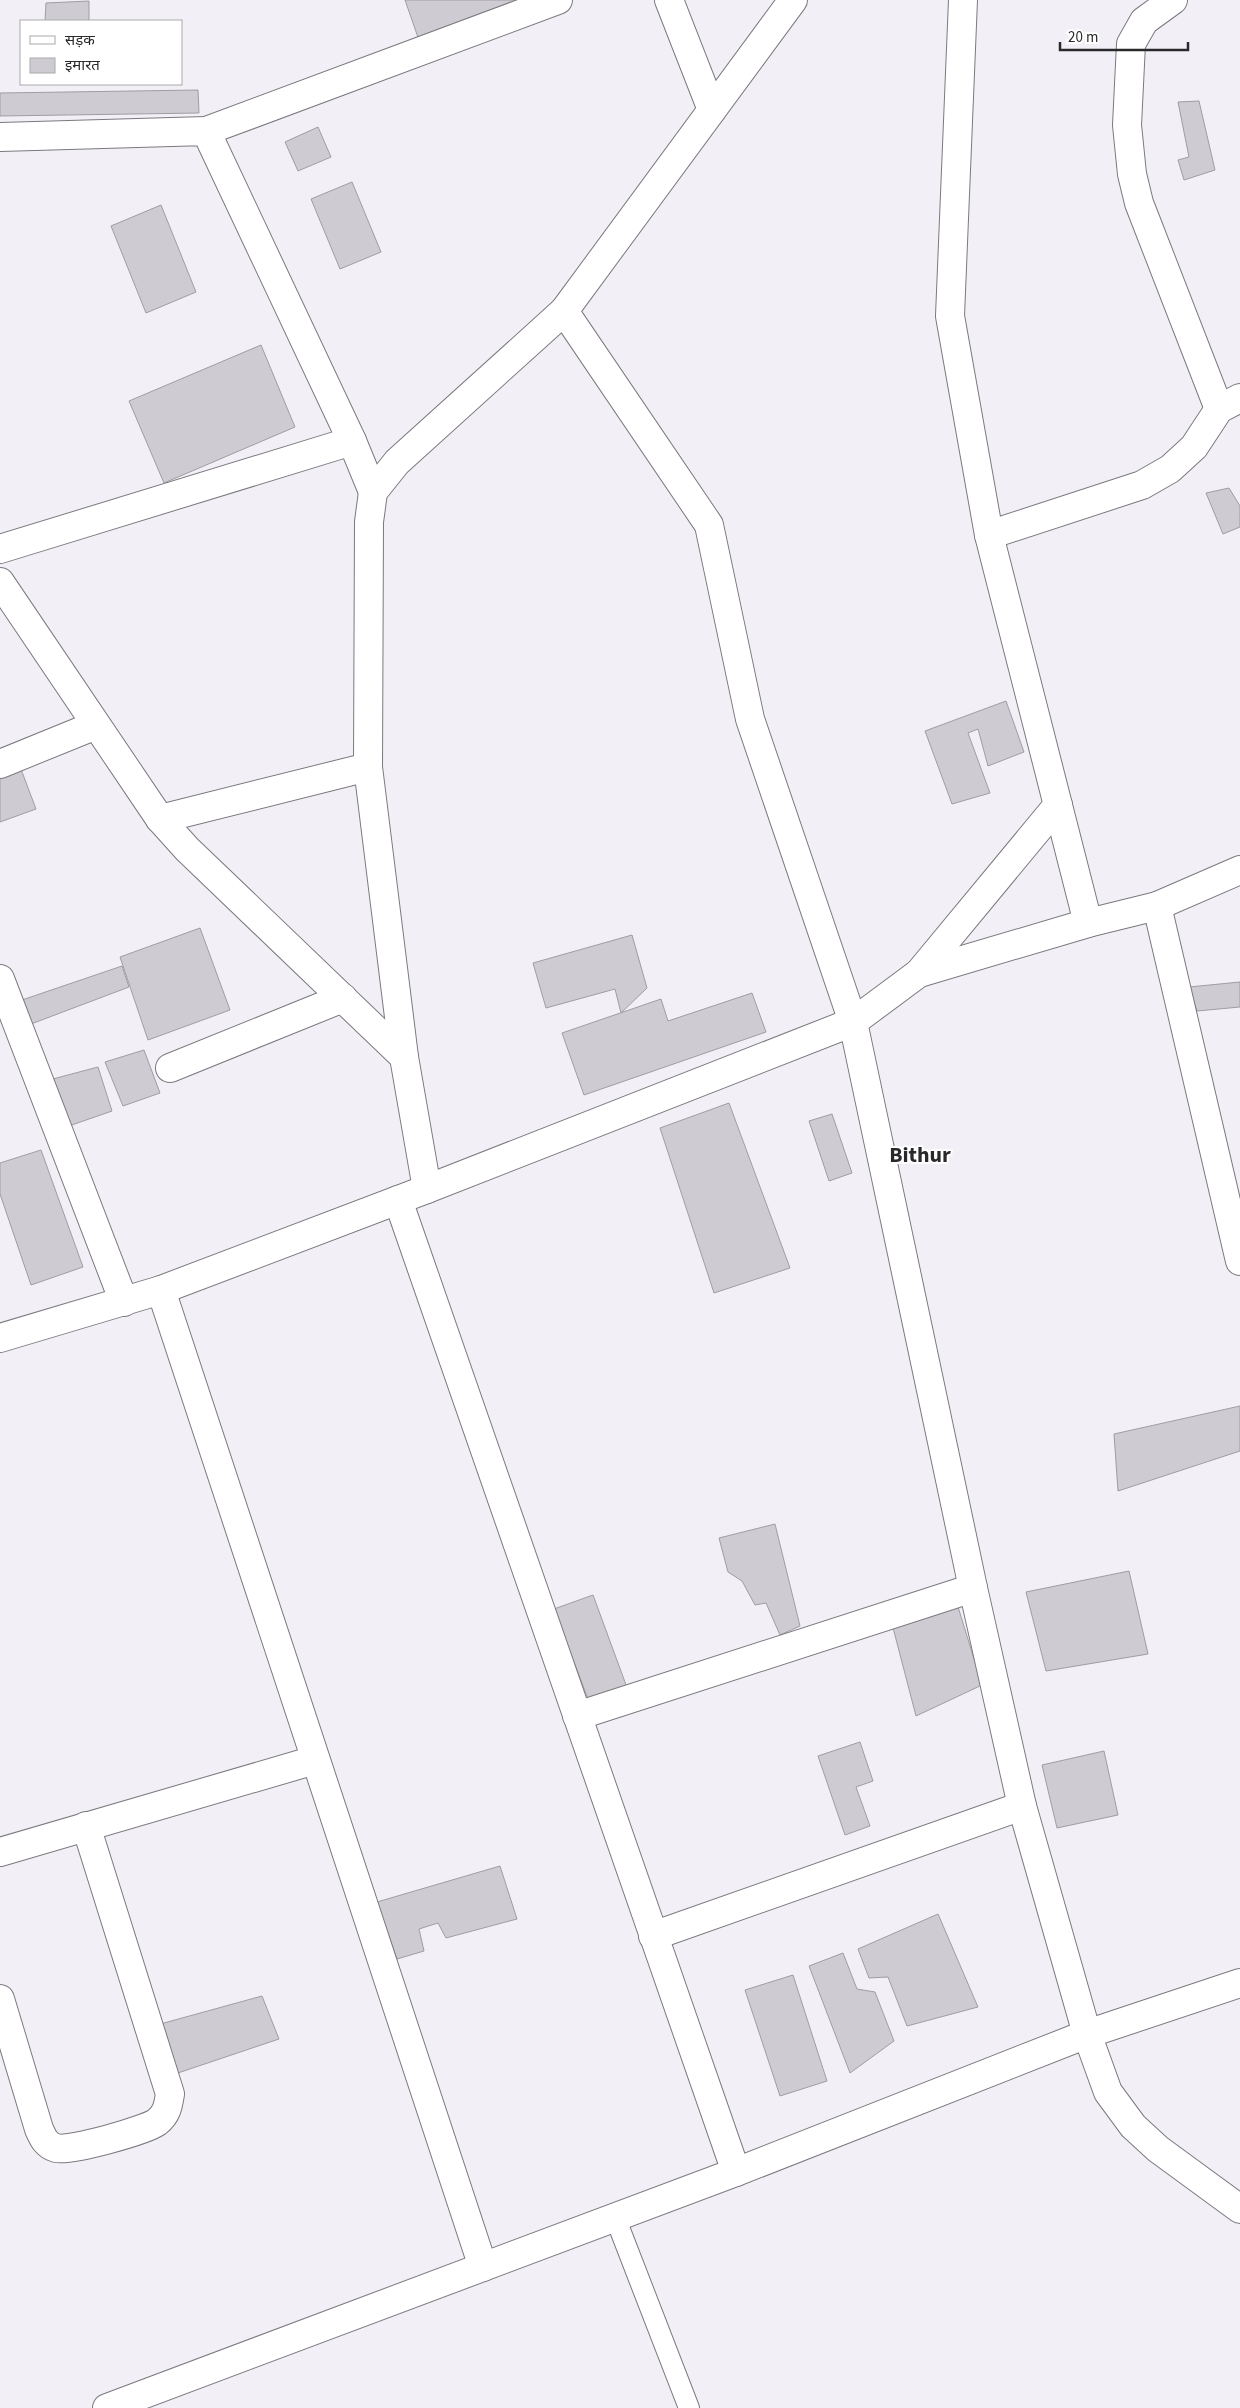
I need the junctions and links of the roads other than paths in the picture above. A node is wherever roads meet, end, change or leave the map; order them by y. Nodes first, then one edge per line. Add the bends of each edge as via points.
1 (558, 0) edge
2 (669, 0) edge
3 (793, 0) edge
4 (963, 0) edge
5 (1173, 0) edge
6 (712, 110) junction
7 (206, 132) junction
8 (0, 137) edge
9 (564, 311) junction
10 (1230, 404) edge
11 (352, 441) junction
12 (372, 492) junction
13 (989, 535) junction
14 (0, 549) edge
15 (0, 582) edge
16 (96, 725) junction
17 (0, 764) edge
18 (368, 767) junction
19 (1058, 805) junction
20 (160, 819) junction
21 (1240, 870) edge
22 (1157, 906) junction
23 (1088, 923) junction
24 (919, 973) junction
25 (0, 979) edge
26 (342, 998) junction
27 (853, 1022) junction
28 (404, 1057) junction
29 (170, 1068) dead end
30 (427, 1189) junction
31 (398, 1200) junction
32 (1240, 1261) edge
33 (161, 1290) junction
34 (124, 1302) junction
35 (0, 1338) edge
36 (972, 1588) junction
37 (577, 1716) junction
38 (315, 1760) junction
39 (1022, 1806) junction
40 (86, 1826) junction
41 (0, 1852) edge
42 (653, 1936) junction
43 (1240, 1984) edge
44 (0, 1999) edge
45 (1087, 2034) junction
46 (736, 2172) junction
47 (1234, 2200) edge
48 (615, 2217) junction
49 (483, 2267) junction
50 (107, 2408) edge
51 (689, 2408) edge

1 - 7 street
2 - 6 street
3 - 6 street
4 - 13 street via 950,316
5 - 10 street via 1144,21 1131,44 1127,125 1132,174 1139,203
6 - 9 street
7 - 8 street
7 - 11 street
9 - 12 street via 397,462
9 - 27 street via 709,525 750,719
10 - 13 street via 1194,447 1170,469 1142,485
11 - 12 street
11 - 14 street
12 - 18 street via 369,522
13 - 19 street
15 - 16 street
16 - 17 street
16 - 20 street
18 - 20 street
18 - 28 street
19 - 23 street
19 - 24 street
20 - 26 street
21 - 22 street
22 - 23 street
22 - 32 street
23 - 24 street
24 - 27 street
25 - 34 street
26 - 28 street
26 - 29 street
27 - 30 street
27 - 36 street
28 - 30 street
30 - 31 street
31 - 33 street
31 - 37 street
33 - 34 street
33 - 38 street
34 - 35 street
36 - 37 street
36 - 39 street
37 - 42 street
38 - 40 street
38 - 49 street
39 - 42 street
39 - 45 street
40 - 41 street
40 - 44 street via 170,2094 168,2110 143,2130 70,2148 57,2148 45,2143 38,2129
42 - 46 street
43 - 45 street
45 - 46 street
45 - 47 street via 1108,2092 1132,2126 1158,2149
46 - 48 street
48 - 49 street
48 - 51 lane
49 - 50 street

